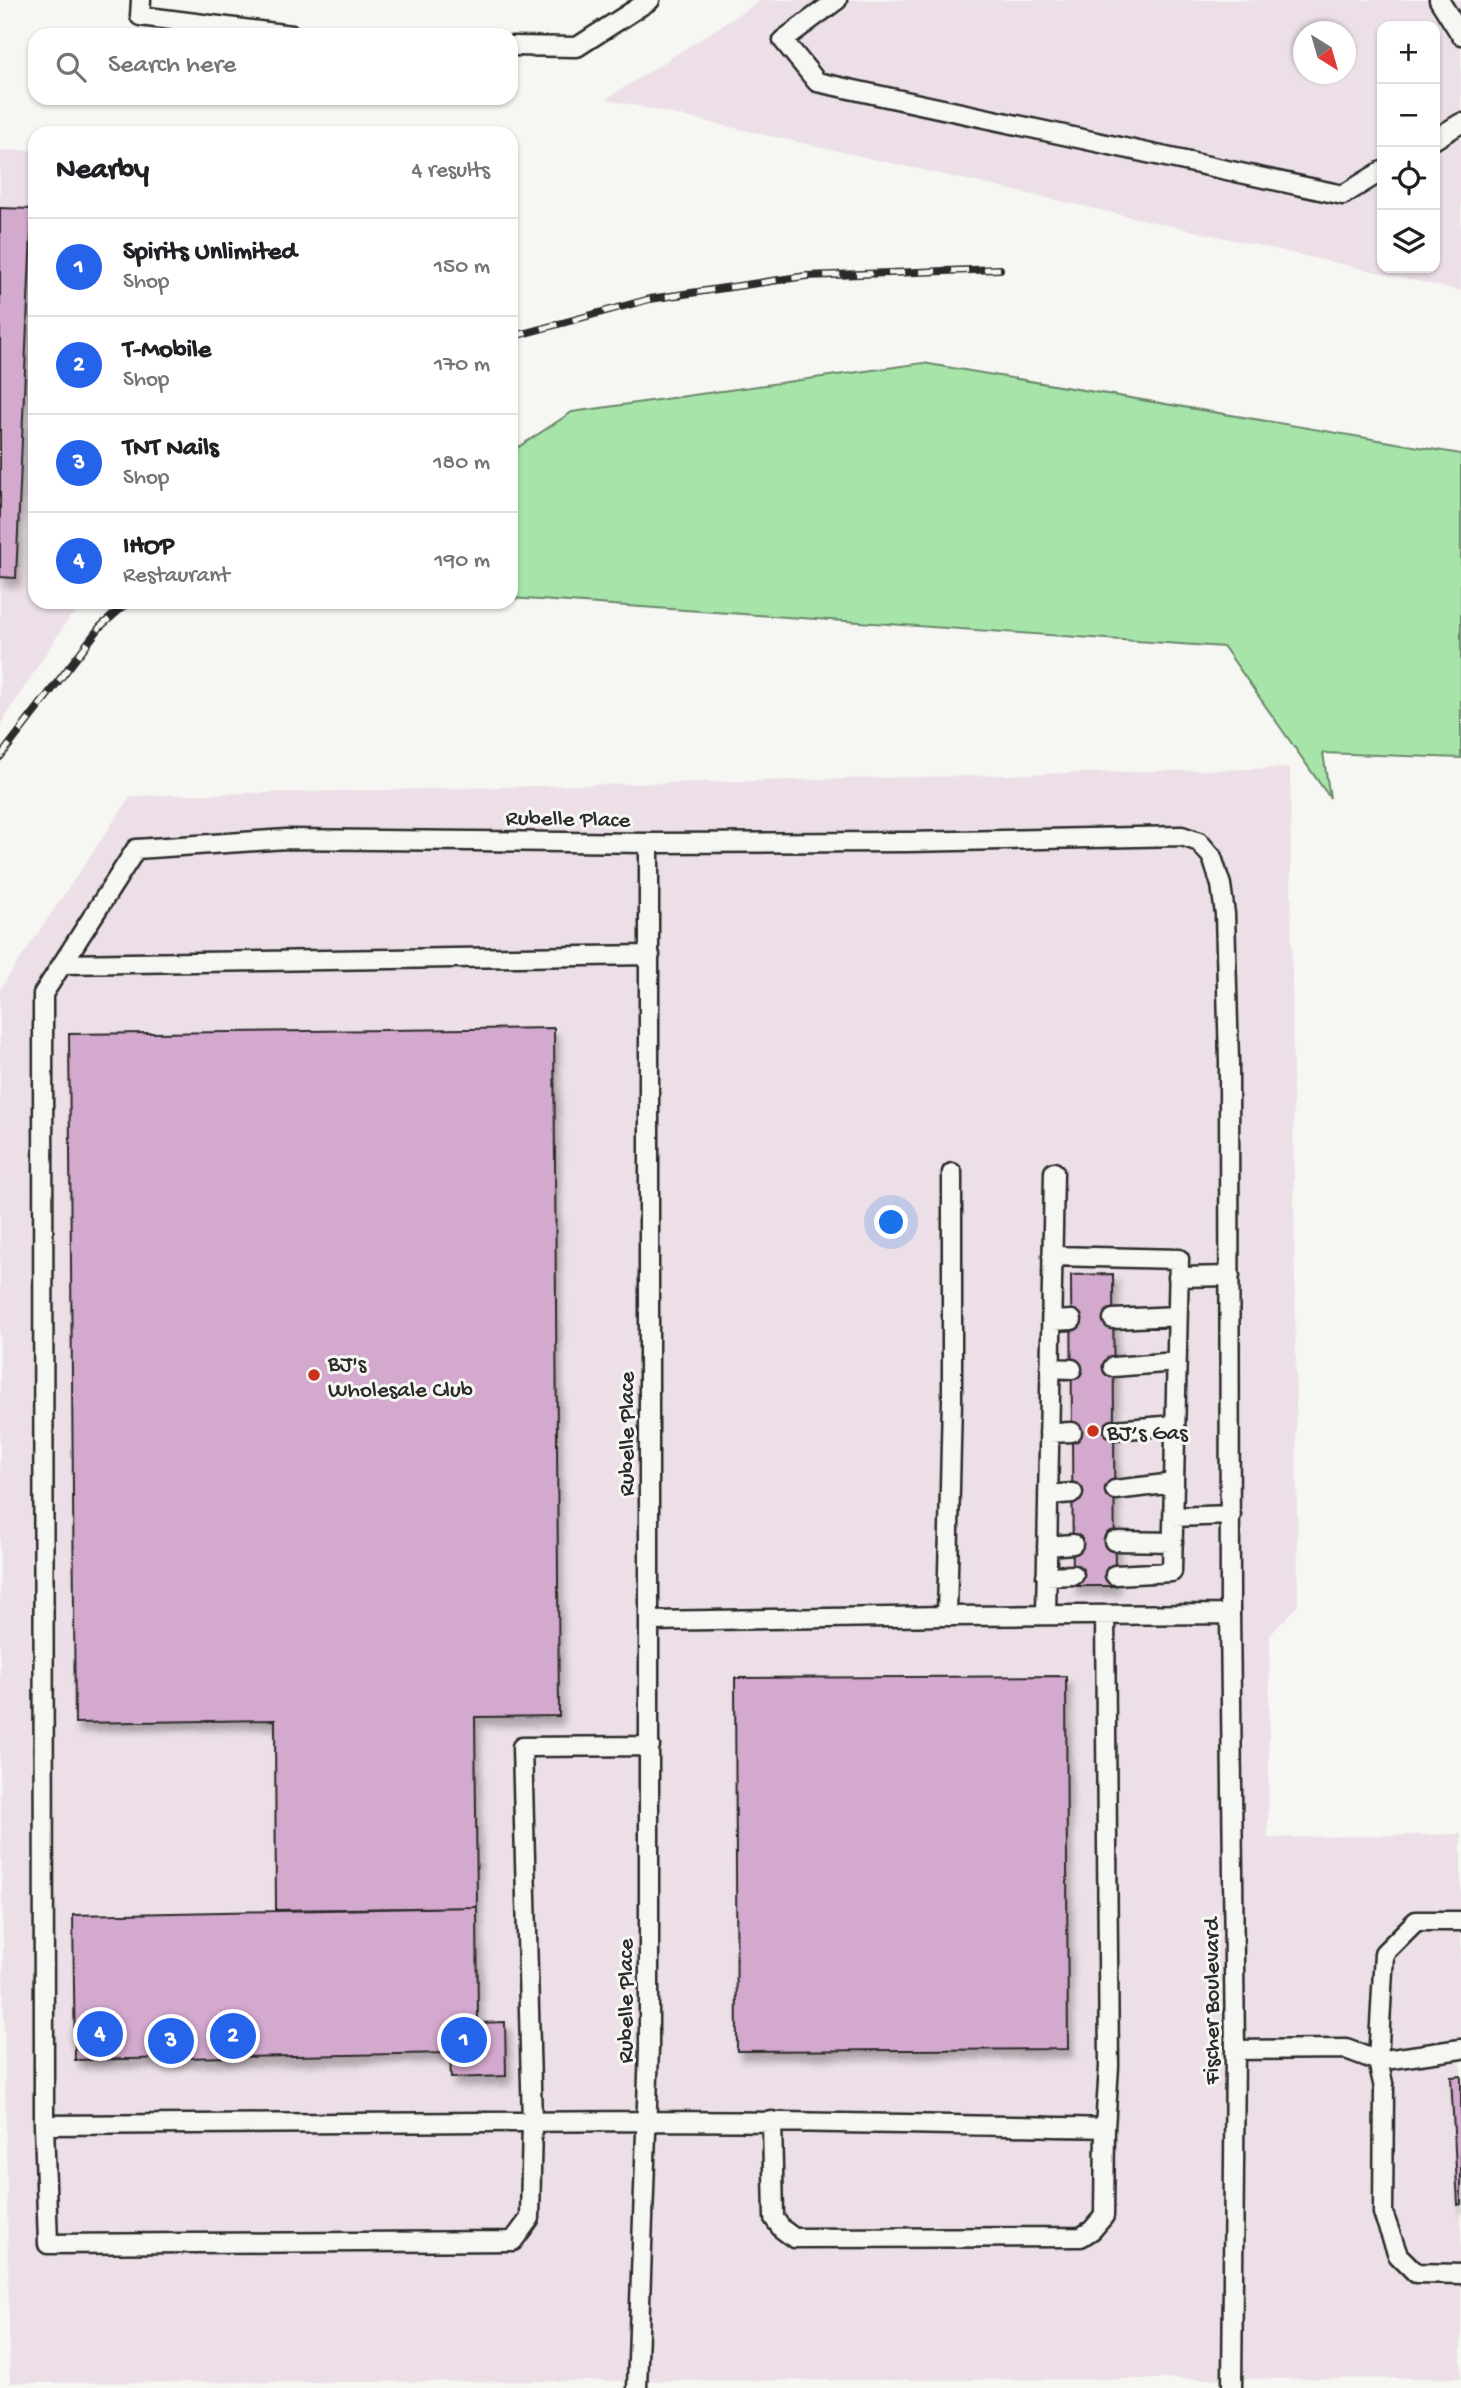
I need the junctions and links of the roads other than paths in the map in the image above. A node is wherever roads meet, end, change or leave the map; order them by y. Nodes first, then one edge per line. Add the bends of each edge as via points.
1 (141, 0) edge
2 (650, 0) edge
3 (837, 0) edge
4 (1439, 0) edge
5 (236, 28) edge
6 (1461, 35) edge
7 (518, 46) edge
8 (1461, 123) edge
9 (1440, 136) edge
10 (1377, 174) edge
11 (649, 843) junction
12 (650, 955) junction
13 (62, 964) junction
14 (1054, 1172) dead end
15 (952, 1173) dead end
16 (1052, 1256) junction
17 (1230, 1276) junction
18 (1178, 1277) junction
19 (1177, 1316) junction
20 (1113, 1319) dead end
21 (1072, 1320) dead end
22 (1052, 1321) junction
23 (1176, 1362) junction
24 (1113, 1367) dead end
25 (1050, 1368) junction
26 (1072, 1369) dead end
27 (1175, 1425) junction
28 (1114, 1430) dead end
29 (1072, 1432) dead end
30 (1049, 1433) junction
31 (1174, 1483) junction
32 (1115, 1490) dead end
33 (1073, 1493) dead end
34 (1048, 1495) junction
35 (1231, 1515) junction
36 (1173, 1517) junction
37 (1114, 1541) dead end
38 (1172, 1542) junction
39 (1073, 1544) dead end
40 (1047, 1546) junction
41 (1115, 1574) dead end
42 (1073, 1575) dead end
43 (1046, 1576) junction
44 (1046, 1615) junction
45 (1230, 1615) junction
46 (947, 1616) junction
47 (1105, 1616) junction
48 (650, 1621) junction
49 (650, 1746) junction
50 (1461, 1922) edge
51 (1461, 2049) edge
52 (1236, 2050) junction
53 (1378, 2061) junction
54 (647, 2121) junction
55 (772, 2121) junction
56 (532, 2122) junction
57 (44, 2125) junction
58 (1105, 2128) junction
59 (1461, 2274) edge
60 (637, 2388) edge
61 (1232, 2388) edge

1 - 5 lane via 140,16
2 - 7 lane via 577,47
3 - 10 lane via 783,40 817,82 1343,195
4 - 6 lane
8 - 9 lane
11 - 12 lane, Rubelle Place
11 - 13 lane, Rubelle Place via 286,839 135,849
11 - 17 lane, Fischer Boulevard via 1182,836 1199,842 1212,856 1225,914
12 - 13 lane
12 - 48 lane, Rubelle Place
13 - 57 lane via 43,994
14 - 16 lane
15 - 46 lane
16 - 18 lane via 1179,1259
16 - 22 lane
17 - 18 lane
17 - 35 lane, Fischer Boulevard
18 - 19 lane
19 - 20 lane
19 - 23 lane
21 - 22 lane
22 - 25 lane
23 - 24 lane
23 - 27 lane
25 - 26 lane
25 - 30 lane
27 - 28 lane
27 - 31 lane
29 - 30 lane
30 - 34 lane
31 - 32 lane
31 - 36 lane
33 - 34 lane
34 - 40 lane
35 - 36 lane
35 - 45 lane, Fischer Boulevard
36 - 38 lane
37 - 38 lane
38 - 41 lane via 1172,1572
39 - 40 lane
40 - 43 lane
42 - 43 lane
43 - 44 lane
44 - 46 lane
44 - 47 lane
45 - 47 lane
45 - 52 lane, Fischer Boulevard
46 - 48 lane
47 - 58 lane via 1109,2066
48 - 49 lane, Rubelle Place
49 - 54 lane, Rubelle Place
49 - 56 lane via 522,1747
50 - 53 lane via 1416,1921 1384,1953
51 - 53 lane
52 - 53 lane via 1346,2049
52 - 61 lane, Fischer Boulevard
53 - 59 lane via 1384,2088 1383,2213 1398,2255 1416,2273
54 - 55 lane
54 - 56 lane
54 - 60 lane, Rubelle Place
55 - 58 lane
55 - 58 lane via 774,2218 794,2238 1081,2237 1104,2216
56 - 57 lane
56 - 57 lane via 530,2218 513,2241 48,2244

